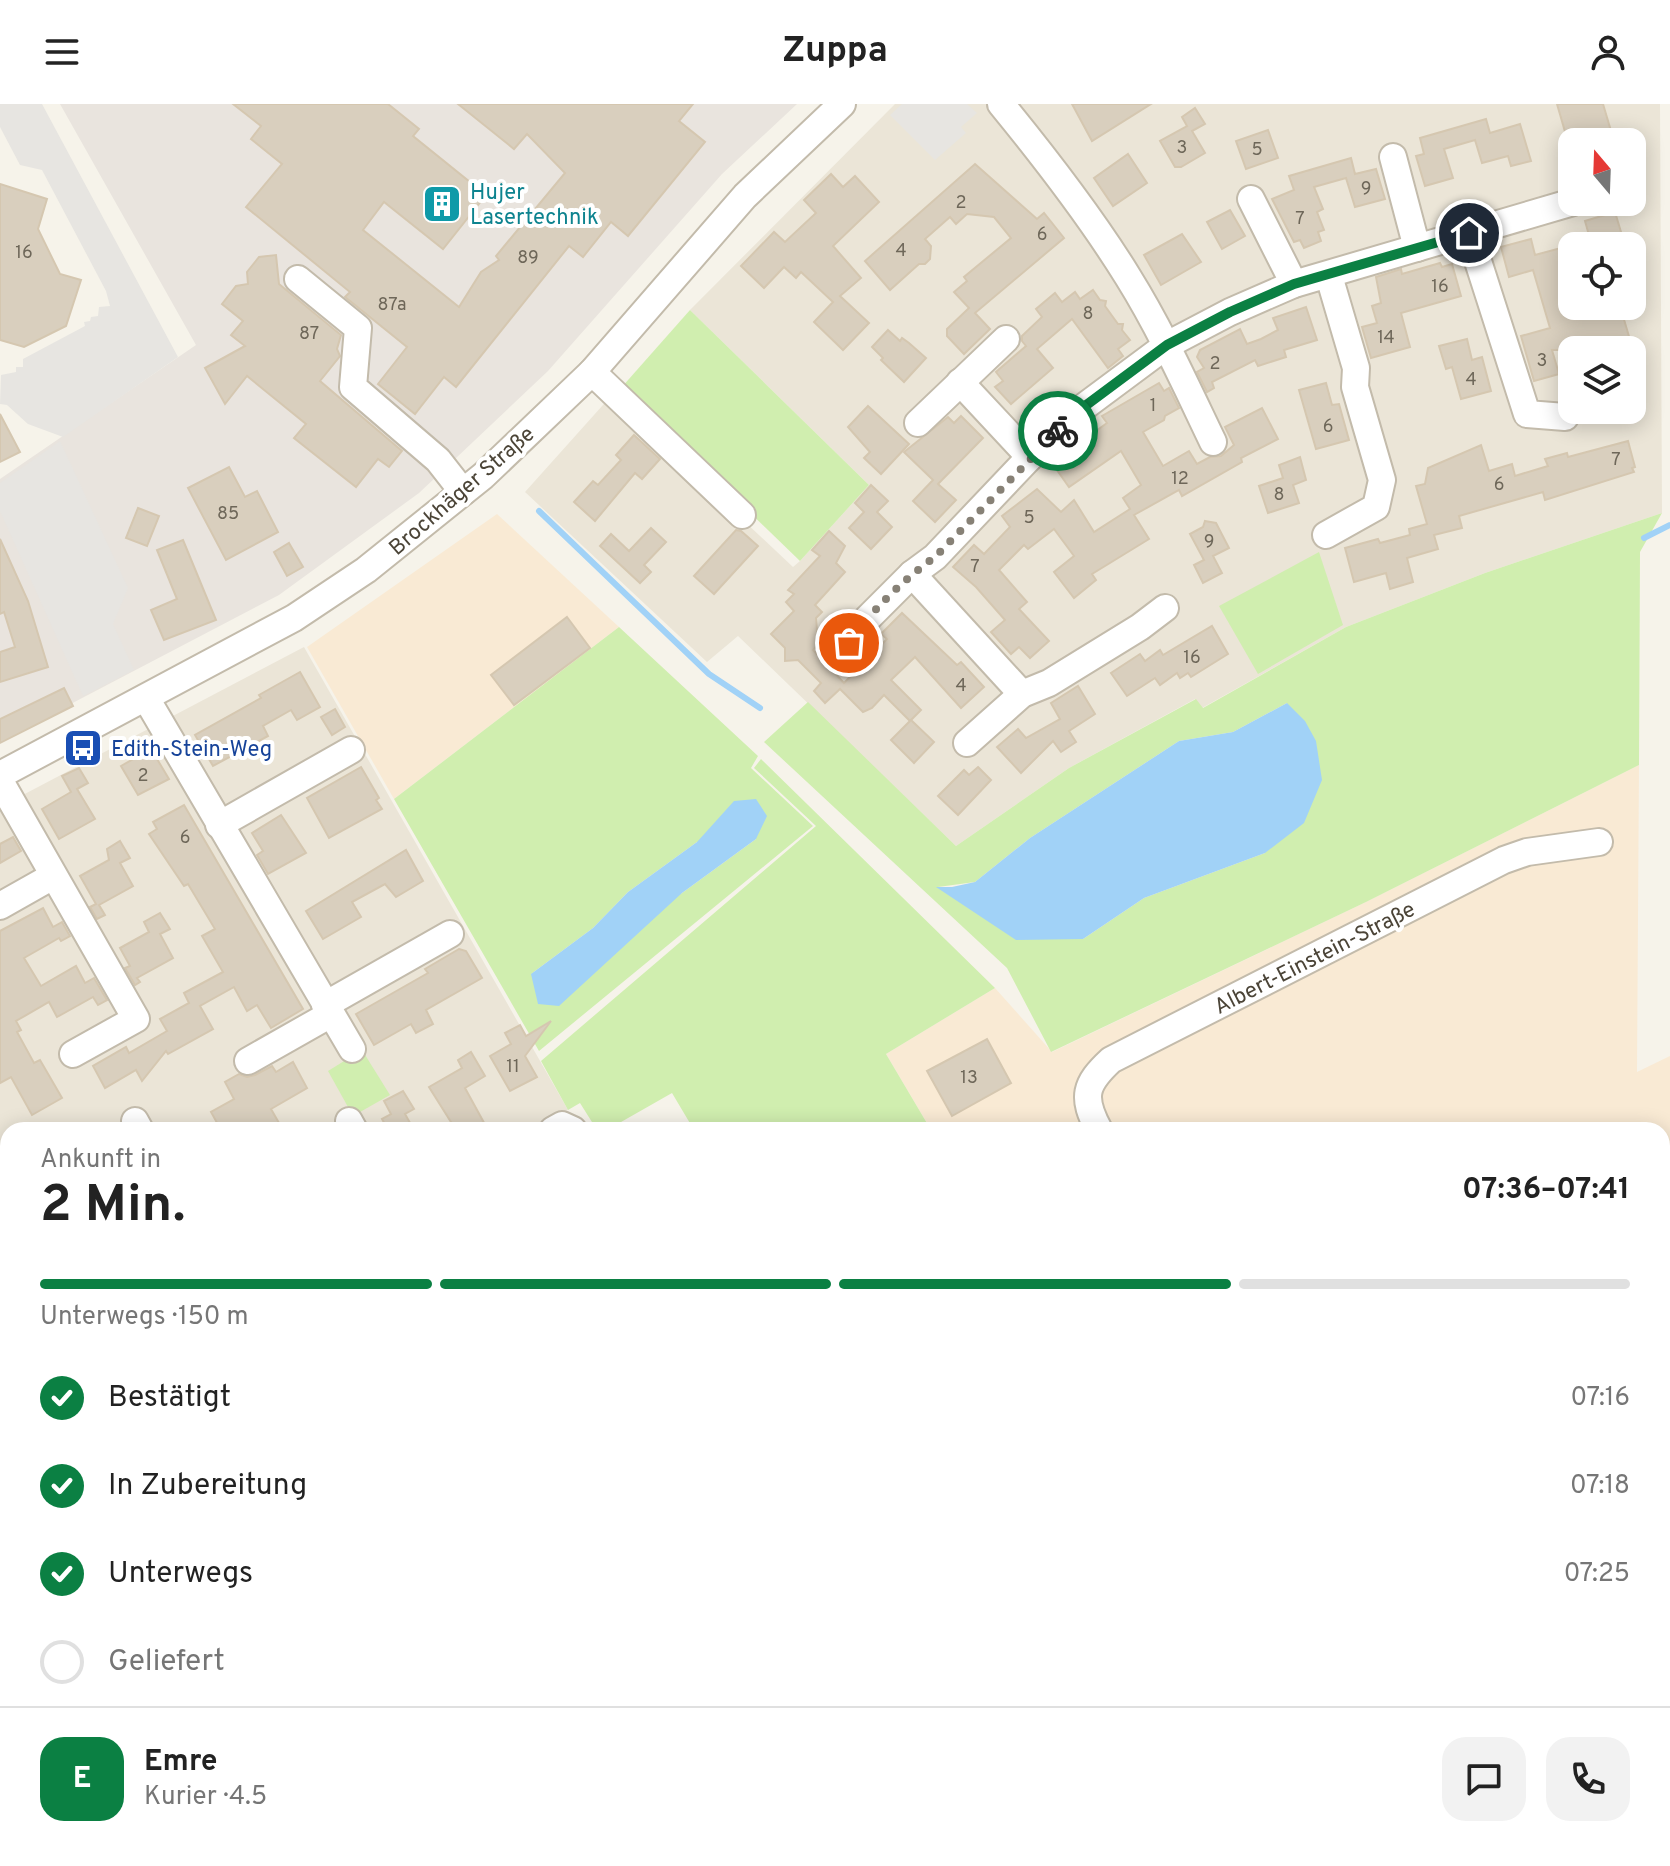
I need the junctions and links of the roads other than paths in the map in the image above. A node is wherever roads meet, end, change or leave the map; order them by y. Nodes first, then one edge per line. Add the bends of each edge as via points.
1 (842, 104) edge
2 (1001, 104) edge
3 (1393, 157) dead end
4 (1251, 199) dead end
5 (1558, 206) edge
6 (1469, 233) junction
7 (1417, 248) junction
8 (1329, 276) junction
9 (298, 279) dead end
10 (1294, 284) junction
11 (1006, 339) dead end
12 (1167, 345) junction
13 (592, 372) junction
14 (960, 382) junction
15 (1558, 416) edge
16 (918, 423) dead end
17 (1213, 442) dead end
18 (1030, 457) junction
19 (463, 492) junction
20 (742, 515) dead end
21 (1326, 535) dead end
22 (912, 574) junction
23 (1165, 608) dead end
24 (849, 643) dead end
25 (1022, 694) junction
26 (146, 698) junction
27 (967, 743) dead end
28 (351, 750) dead end
29 (0, 778) edge
30 (219, 825) junction
31 (1599, 842) dead end
32 (53, 876) junction
33 (0, 906) edge
34 (450, 934) dead end
35 (328, 1010) junction
36 (352, 1049) dead end
37 (73, 1054) dead end
38 (248, 1061) dead end
39 (1095, 1122) edge

1 - 13 street, Brockhäger Straße via 745,196
2 - 12 street via 1093,224
3 - 7 street
4 - 10 street
5 - 6 street
6 - 7 street
6 - 15 street via 1527,414
7 - 8 street
8 - 10 street
8 - 21 street via 1382,480 1376,507
9 - 19 street via 358,328 353,387 438,460
10 - 12 street
11 - 14 street
12 - 17 street
12 - 18 street via 1085,406
13 - 19 street, Brockhäger Straße
13 - 20 street
14 - 16 street
14 - 18 street
18 - 22 street via 935,557
19 - 26 street, Brockhäger Straße via 366,570 294,618
22 - 24 street
22 - 25 street
23 - 25 street via 1049,683
25 - 27 street
26 - 29 street, Brockhäger Straße
26 - 30 street
28 - 30 street
29 - 32 street
30 - 35 street
31 - 39 street, Albert-Einstein-Straße via 1504,860 1111,1060 1092,1077 1088,1089
32 - 33 street
32 - 37 street via 136,1019
34 - 35 street
35 - 36 street
35 - 38 street

